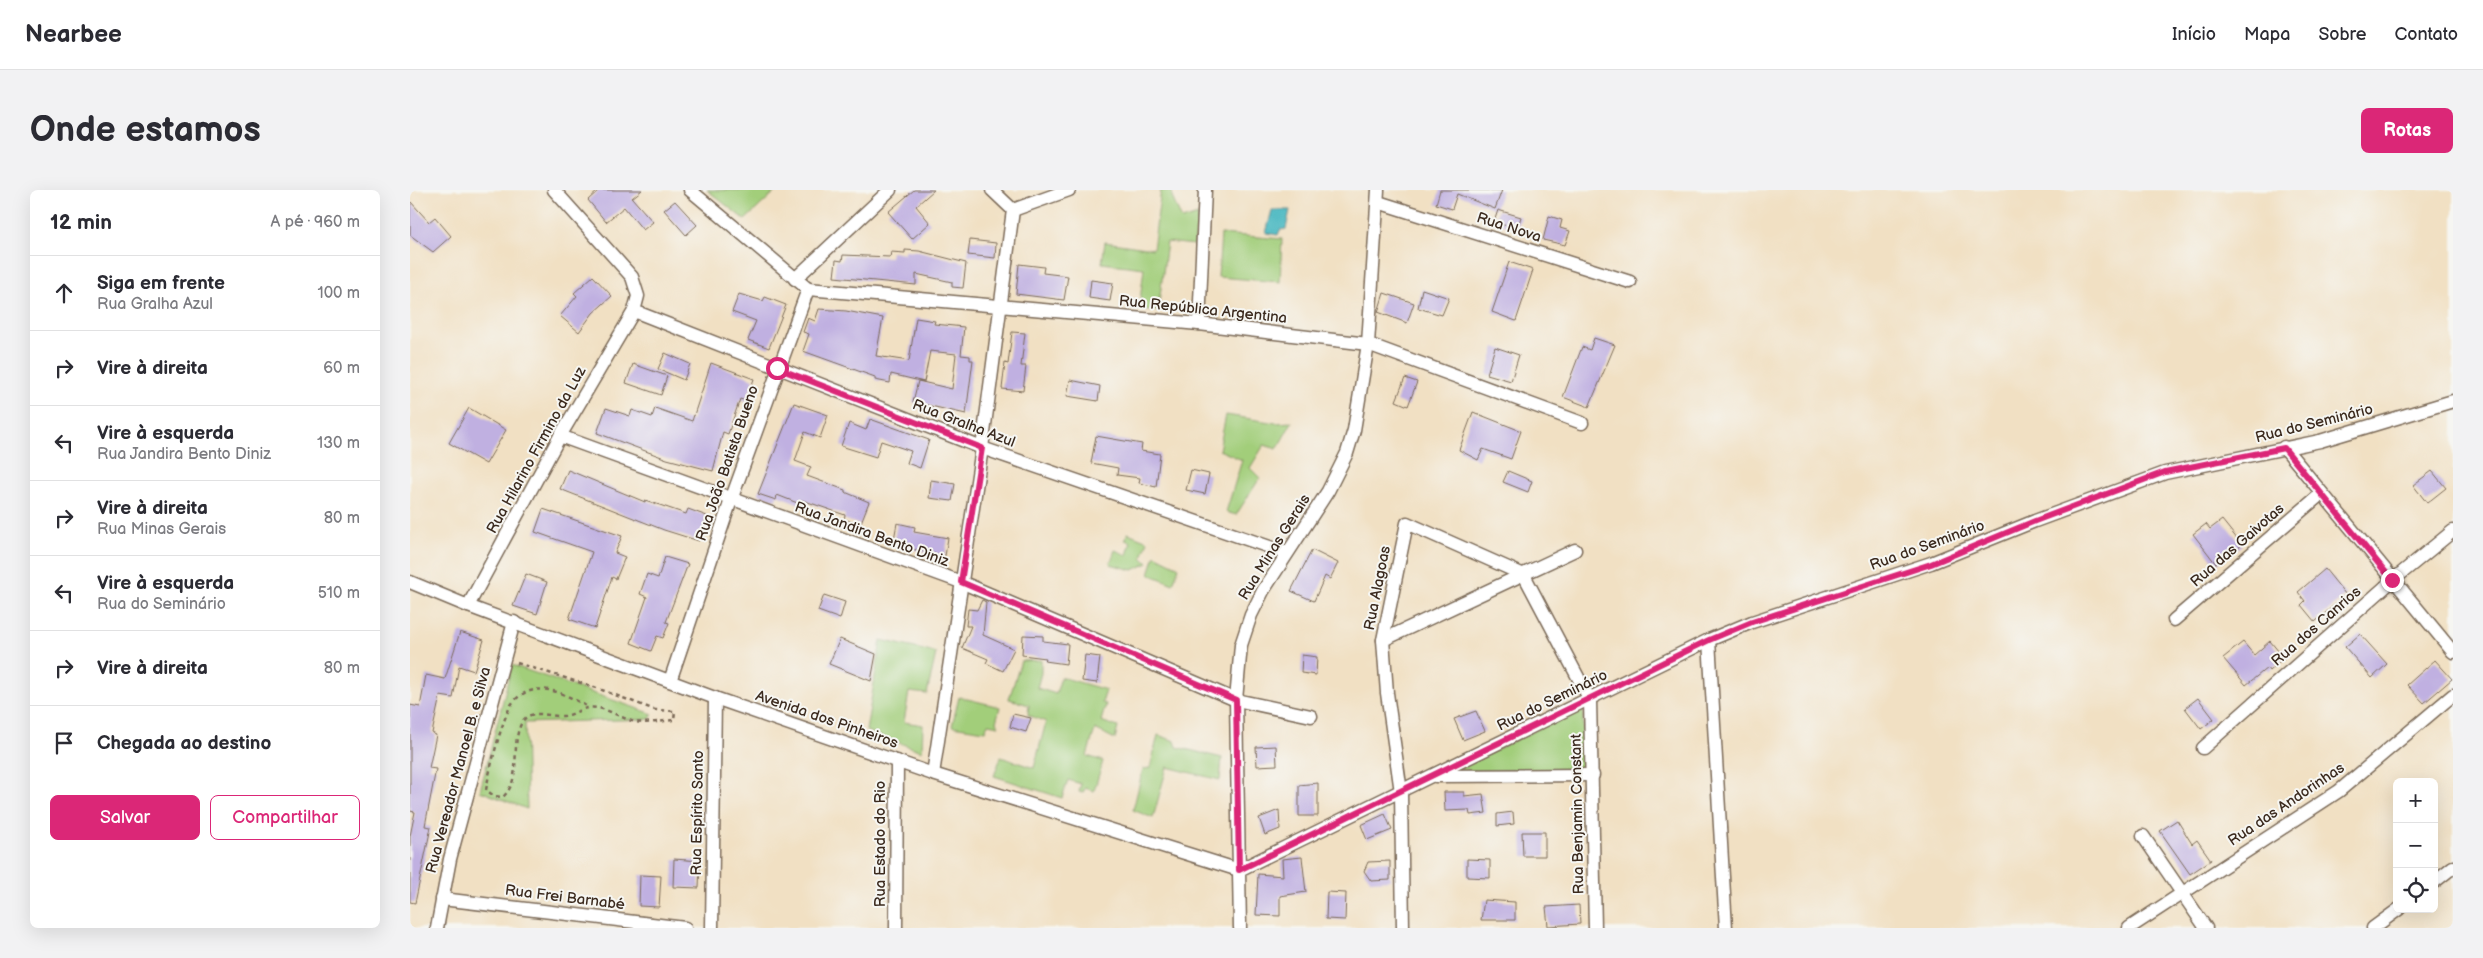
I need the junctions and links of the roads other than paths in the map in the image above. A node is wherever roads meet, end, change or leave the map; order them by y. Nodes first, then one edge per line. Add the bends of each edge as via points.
1 (690, 190) edge
2 (890, 190) edge
3 (992, 190) edge
4 (1069, 190) edge
5 (1205, 190) edge
6 (562, 193) edge
7 (1378, 196) edge
8 (1013, 210) junction
9 (795, 278) junction
10 (1630, 282) dead end
11 (808, 289) junction
12 (1000, 305) junction
13 (634, 311) junction
14 (1199, 324) junction
15 (1368, 344) junction
16 (777, 368) junction
17 (2453, 401) edge
18 (1582, 423) dead end
19 (560, 436) junction
20 (982, 448) junction
21 (2284, 448) junction
22 (2321, 494) junction
23 (731, 500) junction
24 (2453, 531) edge
25 (1575, 550) dead end
26 (1287, 553) junction
27 (1524, 575) junction
28 (2392, 580) junction
29 (410, 582) edge
30 (961, 582) junction
31 (468, 606) junction
32 (2174, 620) dead end
33 (514, 622) junction
34 (1383, 640) junction
35 (1709, 640) junction
36 (2453, 652) edge
37 (670, 681) junction
38 (2453, 695) edge
39 (715, 698) junction
40 (1236, 700) junction
41 (1590, 700) junction
42 (1312, 716) dead end
43 (2203, 748) dead end
44 (896, 761) junction
45 (933, 774) junction
46 (1593, 775) junction
47 (1433, 776) junction
48 (1400, 792) junction
49 (2143, 836) dead end
50 (2453, 867) edge
51 (1239, 870) junction
52 (2438, 879) edge
53 (2182, 893) junction
54 (442, 899) junction
55 (2394, 913) edge
56 (437, 928) edge
57 (684, 928) edge
58 (712, 928) edge
59 (896, 928) edge
60 (1240, 928) edge
61 (1403, 928) edge
62 (1595, 928) edge
63 (1726, 928) edge
64 (2129, 928) edge
65 (2206, 928) edge
66 (2373, 928) edge

1 - 9 street
2 - 9 street
3 - 8 street
4 - 8 street
5 - 14 street
6 - 13 street via 632,277 638,296
7 - 10 street, Rua Nova
7 - 15 street, Rua Minas Gerais
8 - 12 street
9 - 11 street
11 - 12 street, Rua República Argentina
11 - 16 street, Rua João Batista Bueno
12 - 14 street, Rua República Argentina
12 - 20 street
13 - 16 street, Rua Gralha Azul
13 - 19 street, Rua Hilarino Firmino da Luz
14 - 15 street, Rua República Argentina
15 - 18 street, Rua República Argentina
15 - 26 street, Rua Minas Gerais via 1354,430 1347,453 1328,491
16 - 20 street, Rua Gralha Azul
16 - 23 street, Rua João Batista Bueno
17 - 21 street, Rua do Seminário
19 - 23 street, Rua Jandira Bento Diniz
19 - 31 street, Rua Hilarino Firmino da Luz
20 - 26 street, Rua Gralha Azul
20 - 30 street
21 - 22 street
21 - 35 street, Rua do Seminário via 2165,472 1931,564 1752,622
22 - 28 street
22 - 32 street, Rua das Gaivotas
23 - 30 street, Rua Jandira Bento Diniz
23 - 37 street, Rua João Batista Bueno
24 - 28 street, Rua dos Canrios
25 - 27 street
26 - 40 street, Rua Minas Gerais via 1251,615 1241,645
27 - 34 street
27 - 34 street, Rua Alagoas via 1407,523
27 - 41 street
28 - 36 street
28 - 43 street, Rua dos Canrios
29 - 31 street, Avenida dos Pinheiros
30 - 40 street, Rua Jandira Bento Diniz
30 - 45 street
31 - 33 street, Avenida dos Pinheiros
33 - 37 street, Avenida dos Pinheiros
33 - 54 street, Rua Vereador Manoel B. e Silva
34 - 48 street, Rua Alagoas via 1386,693
35 - 41 street, Rua do Seminário
35 - 63 street
37 - 39 street, Avenida dos Pinheiros
38 - 53 street, Rua das Andorinhas via 2339,791
39 - 44 street, Avenida dos Pinheiros
39 - 58 street, Rua Espírito Santo
40 - 42 street, Rua Jandira Bento Diniz
40 - 51 street, Rua Minas Gerais
41 - 46 street, Rua Benjamin Constant
41 - 47 street, Rua do Seminário
44 - 45 street, Avenida dos Pinheiros
44 - 59 street, Rua Estado do Rio
45 - 51 street, Avenida dos Pinheiros
46 - 47 street, Rua do Seminário
46 - 62 street, Rua Benjamin Constant
47 - 48 street, Rua do Seminário
48 - 51 street, Rua do Seminário
48 - 61 street, Rua Alagoas
49 - 53 street
50 - 52 street
51 - 60 street, Rua Minas Gerais
53 - 64 street, Rua das Andorinhas
53 - 65 street
54 - 56 street, Rua Vereador Manoel B. e Silva
54 - 57 street, Rua Frei Barnabé
55 - 66 street

